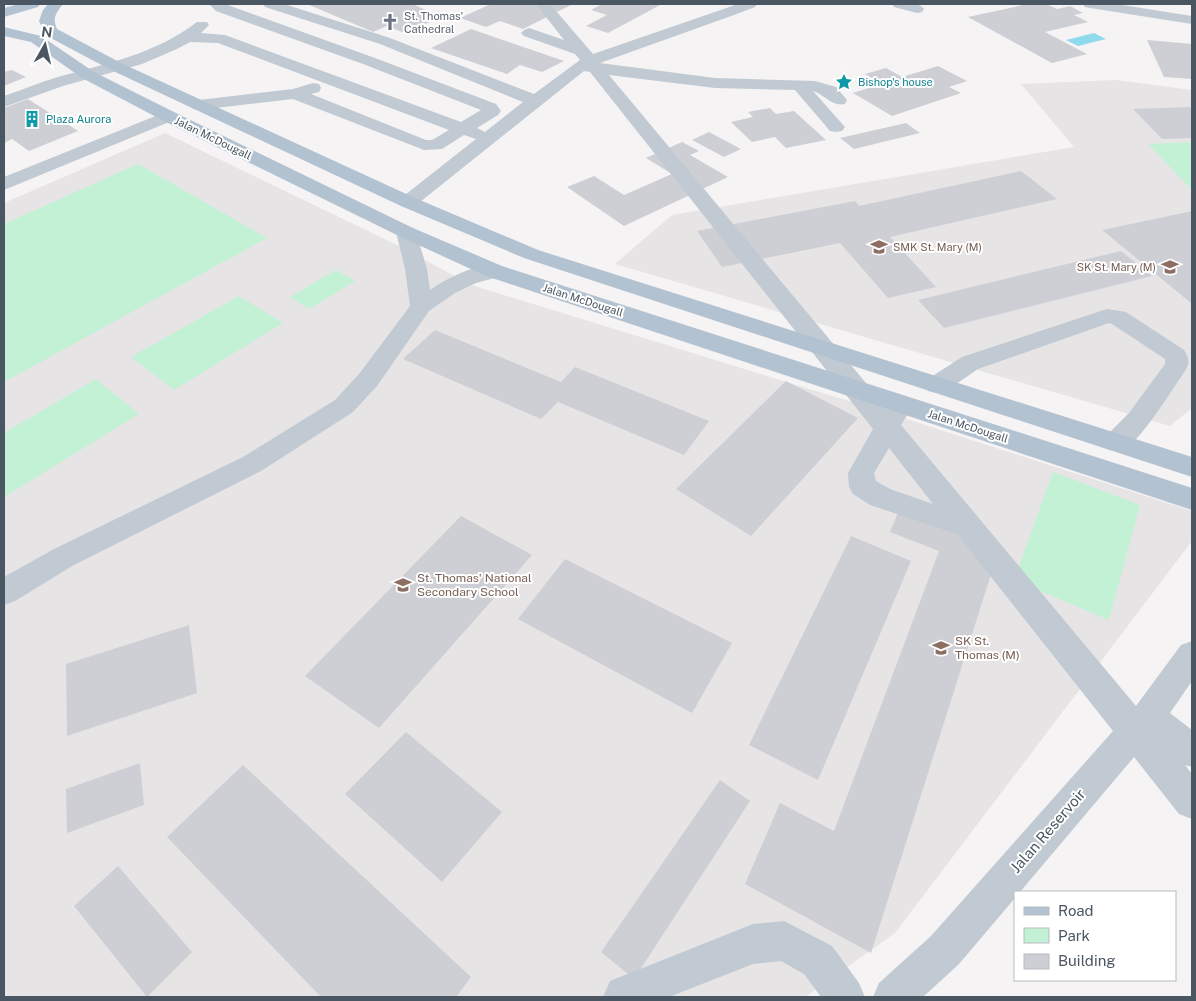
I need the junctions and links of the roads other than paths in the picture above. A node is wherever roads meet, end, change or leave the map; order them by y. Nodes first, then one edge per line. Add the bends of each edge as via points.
1 (33, 4) edge
2 (56, 4) edge
3 (270, 4) edge
4 (543, 4) edge
5 (750, 4) edge
6 (899, 4) edge
7 (1090, 4) edge
8 (1133, 4) edge
9 (222, 5) edge
10 (917, 9) dead end
11 (4, 13) edge
12 (1192, 13) edge
13 (1192, 20) edge
14 (4, 32) edge
15 (529, 33) dead end
16 (188, 37) junction
17 (600, 57) junction
18 (369, 61) junction
19 (436, 61) junction
20 (580, 66) junction
21 (117, 67) junction
22 (88, 74) junction
23 (330, 80) junction
24 (799, 85) junction
25 (296, 94) junction
26 (839, 100) dead end
27 (4, 102) edge
28 (536, 102) junction
29 (199, 105) junction
30 (168, 116) junction
31 (836, 127) dead end
32 (465, 130) junction
33 (489, 138) junction
34 (4, 184) edge
35 (408, 202) junction
36 (406, 232) junction
37 (494, 271) junction
38 (421, 306) junction
39 (937, 384) junction
40 (900, 404) junction
41 (1116, 442) junction
42 (1192, 467) edge
43 (1192, 499) edge
44 (960, 524) dead end
45 (4, 592) edge
46 (1192, 655) edge
47 (1148, 716) junction
48 (1192, 751) edge
49 (1192, 801) edge
50 (624, 995) dead end
51 (845, 997) edge
52 (893, 997) edge

1 - 11 main road
2 - 21 main road, Jalan McDougall via 46,21 50,32
3 - 19 street
4 - 49 street
5 - 17 street
6 - 10 street
7 - 13 street
8 - 12 street
9 - 16 street
9 - 18 street
14 - 22 main road, Jalan McDougall via 36,38
15 - 17 street
16 - 21 street via 178,44
16 - 23 street via 220,38
17 - 20 street
18 - 19 street
18 - 23 street
18 - 32 street via 490,108 492,112
19 - 28 street
20 - 24 street via 715,83
20 - 28 street
21 - 22 street
21 - 29 main road, Jalan McDougall
22 - 27 street
22 - 30 main road, Jalan McDougall
23 - 25 street
23 - 32 street
24 - 26 street via 830,91
24 - 31 street
25 - 29 street
25 - 32 street via 424,145 436,145
28 - 33 street
29 - 35 main road, Jalan McDougall
30 - 34 street
30 - 36 main road, Jalan McDougall
32 - 33 street
33 - 35 street
35 - 39 main road, Jalan McDougall via 531,254
36 - 37 main road, Jalan McDougall
36 - 38 street
37 - 38 street via 447,288
37 - 40 main road, Jalan McDougall
38 - 45 street via 368,380 344,406 252,464 64,557
39 - 41 main road, Jalan McDougall
39 - 41 street via 970,363 1107,316 1118,317 1176,356 1177,365 1138,419
40 - 43 main road, Jalan McDougall
40 - 44 street via 861,473 863,487 880,497
41 - 42 main road, Jalan McDougall
46 - 47 street, Jalan Reservoir
47 - 48 street
47 - 52 street, Jalan Reservoir via 945,950
50 - 51 street via 753,944 784,941 818,960

